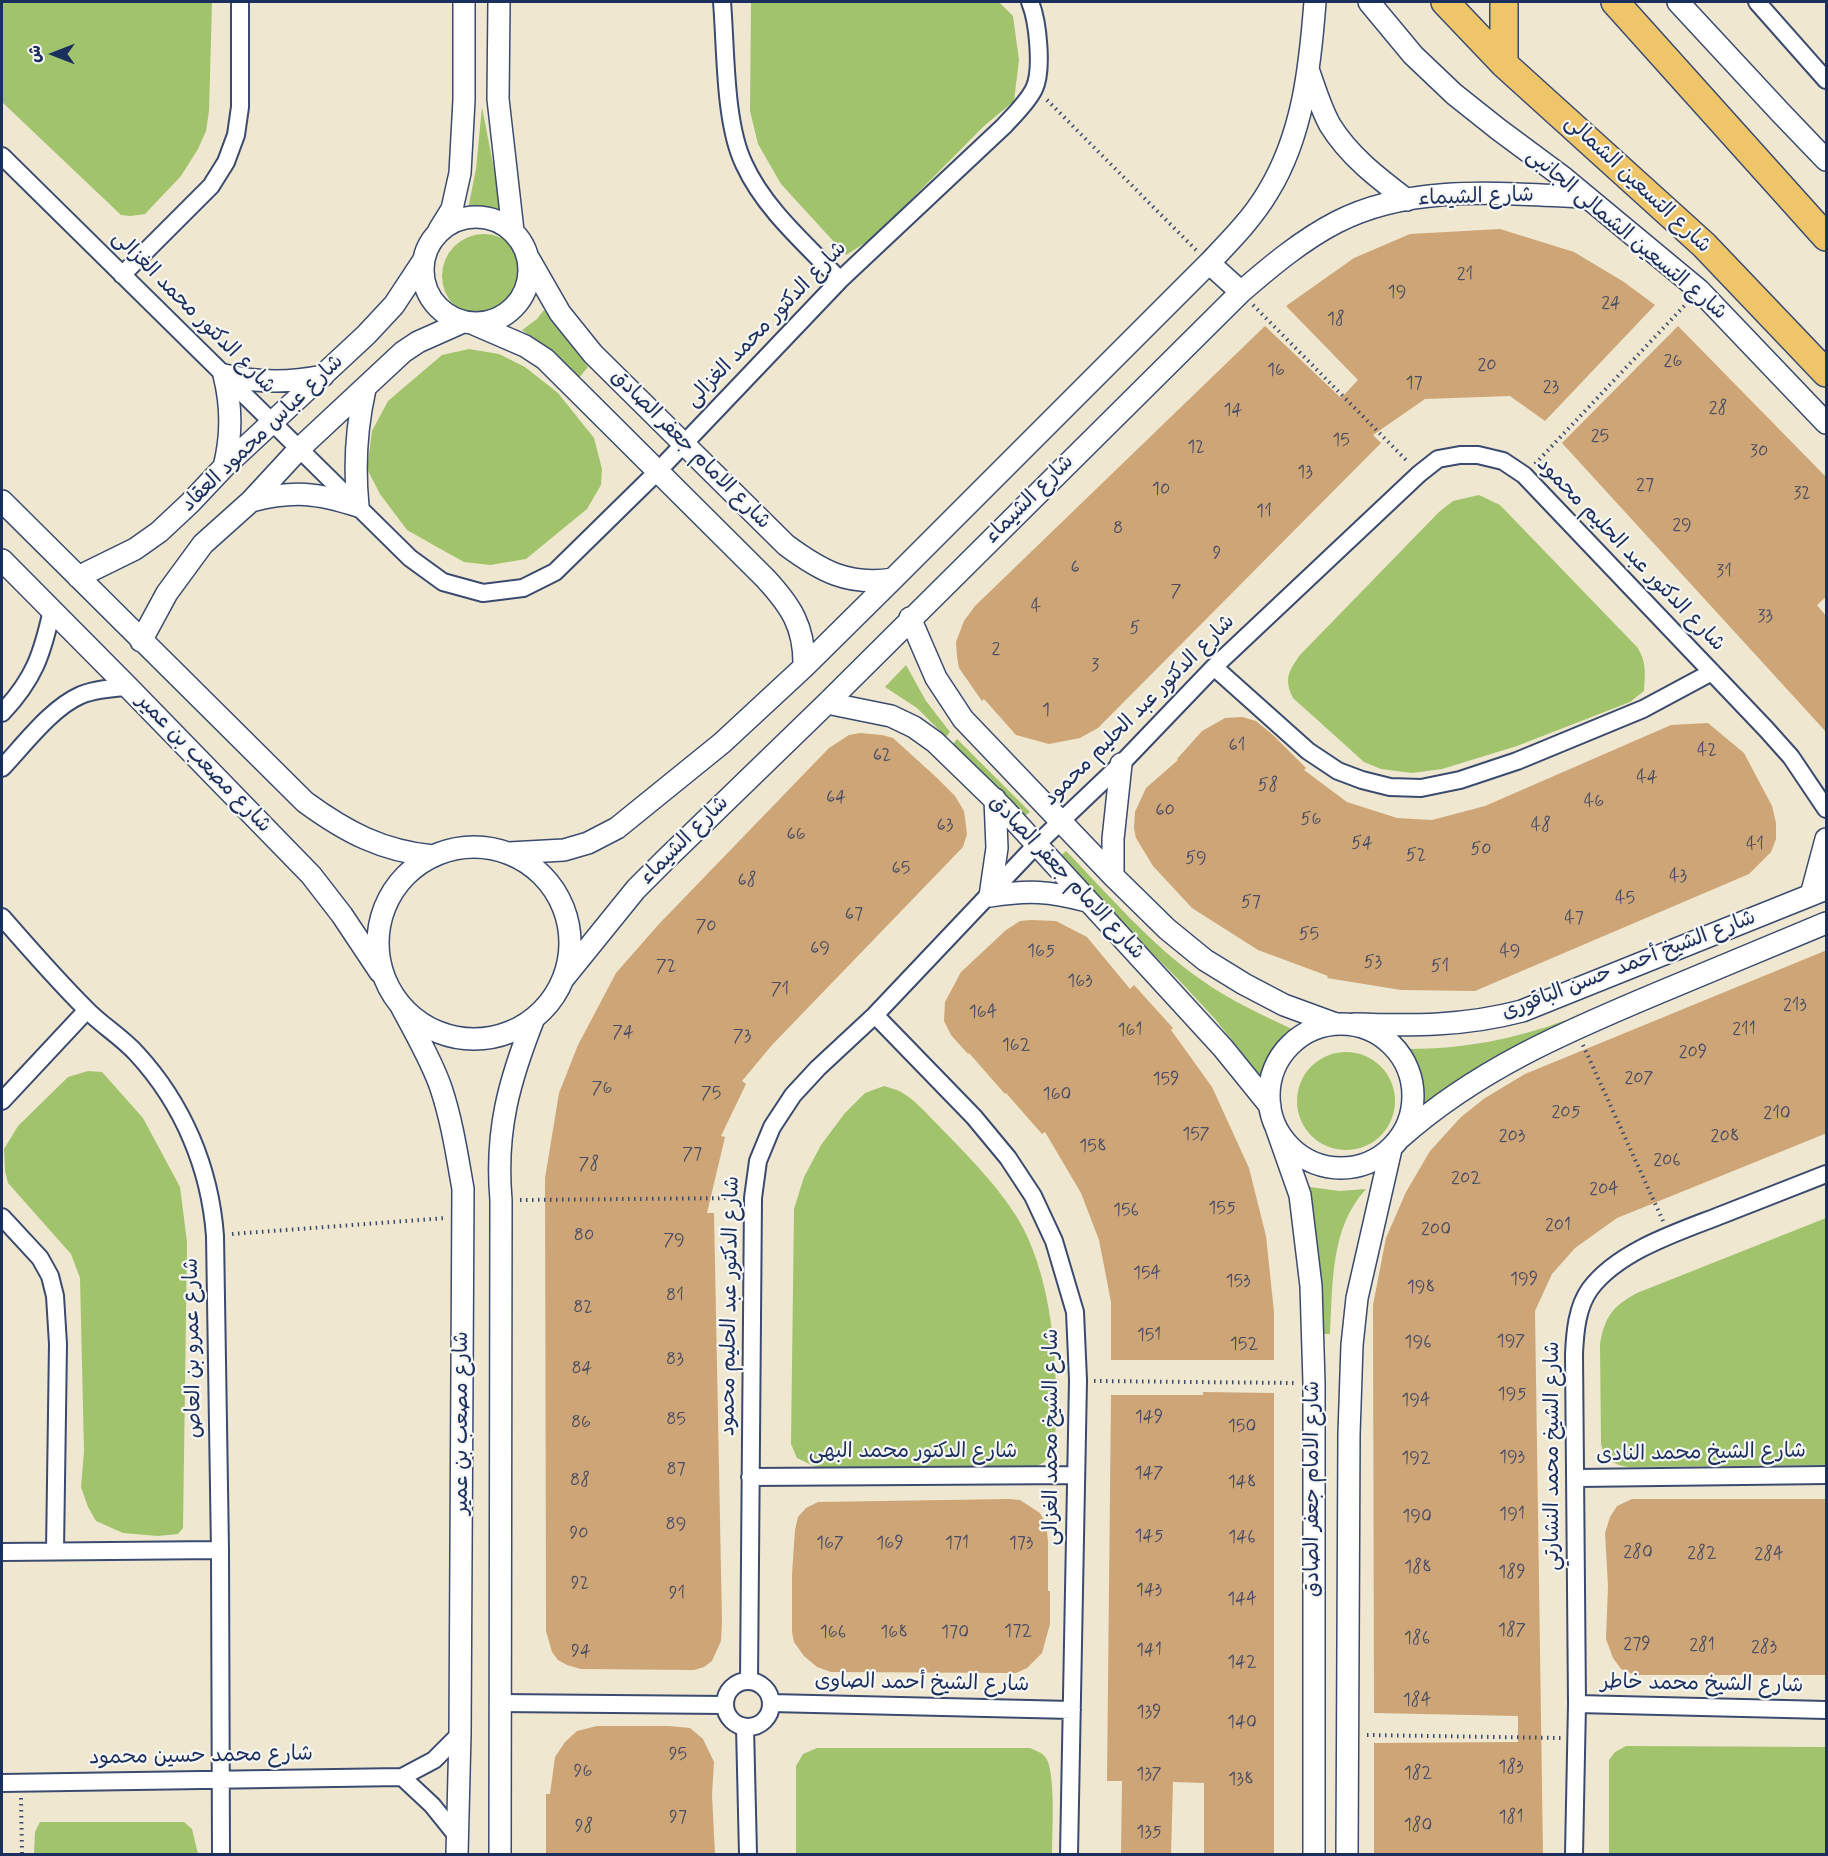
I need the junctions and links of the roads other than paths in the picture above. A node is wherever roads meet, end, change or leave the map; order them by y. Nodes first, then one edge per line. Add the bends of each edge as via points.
1 (240, 2) edge
2 (464, 2) edge
3 (500, 2) edge
4 (722, 2) edge
5 (1030, 2) edge
6 (1315, 2) edge
7 (1369, 2) edge
8 (1445, 2) edge
9 (1504, 2) edge
10 (1614, 2) edge
11 (1678, 2) edge
12 (1757, 2) edge
13 (1504, 64) junction
14 (1309, 72) junction
15 (1827, 80) edge
16 (2, 156) edge
17 (1827, 160) edge
18 (1587, 197) junction
19 (1407, 200) junction
20 (513, 231) junction
21 (436, 235) junction
22 (1827, 237) edge
23 (528, 259) junction
24 (423, 261) junction
25 (1209, 263) junction
26 (122, 275) junction
27 (840, 280) junction
28 (1240, 292) junction
29 (468, 323) junction
30 (1827, 373) edge
31 (224, 375) junction
32 (322, 376) junction
33 (364, 389) junction
34 (273, 423) junction
35 (1827, 423) edge
36 (684, 443) junction
37 (299, 449) junction
38 (224, 467) junction
39 (659, 470) junction
40 (2, 501) edge
41 (251, 501) junction
42 (358, 506) junction
43 (2, 560) edge
44 (78, 577) junction
45 (893, 579) junction
46 (52, 610) junction
47 (910, 618) junction
48 (141, 641) junction
49 (804, 667) junction
50 (1214, 668) junction
51 (1712, 672) junction
52 (128, 687) junction
53 (827, 703) junction
54 (2, 713) edge
55 (1122, 764) junction
56 (2, 768) edge
57 (995, 799) junction
58 (1827, 809) edge
59 (1061, 820) junction
60 (1827, 839) edge
61 (1036, 844) junction
62 (509, 853) junction
63 (433, 856) junction
64 (1113, 876) junction
65 (1819, 892) edge
66 (990, 896) junction
67 (1087, 901) junction
68 (2, 917) edge
69 (1824, 926) edge
70 (564, 978) junction
71 (387, 982) junction
72 (400, 1004) junction
73 (87, 1010) junction
74 (875, 1015) junction
75 (534, 1018) junction
76 (1345, 1024) junction
77 (2, 1101) edge
78 (1270, 1106) junction
79 (1276, 1128) junction
80 (1396, 1143) junction
81 (1827, 1174) edge
82 (2, 1217) edge
83 (1076, 1474) junction
84 (1827, 1475) edge
85 (750, 1477) junction
86 (1577, 1478) junction
87 (220, 1550) junction
88 (55, 1551) junction
89 (2, 1552) edge
90 (749, 1681) junction
91 (499, 1703) junction
92 (771, 1703) junction
93 (1577, 1704) junction
94 (725, 1705) junction
95 (1072, 1710) junction
96 (1827, 1710) edge
97 (745, 1727) junction
98 (460, 1734) junction
99 (402, 1777) junction
100 (220, 1780) junction
101 (2, 1783) edge
102 (457, 1845) edge
103 (220, 1854) edge
104 (500, 1854) edge
105 (748, 1854) edge
106 (1070, 1854) edge
107 (1314, 1854) edge
108 (1347, 1854) edge
109 (1574, 1854) edge

1 - 26 street via 240,107 236,135 226,162 211,186
2 - 21 street via 460,173 452,209
3 - 20 street via 498,99
4 - 27 street via 731,117 744,164 767,202
5 - 27 street, شارع الدكتور محمد الغزالى via 1035,14 1035,88 1004,126
6 - 14 street, شارع الشيماء
7 - 18 street, شارع التسعين الشمالى الجانبى via 1413,55 1454,94
8 - 13 main road, شارع التسعين الشمالى
9 - 13 main road
10 - 22 main road
11 - 17 street
12 - 15 street
13 - 30 main road, شارع التسعين الشمالى via 1704,245
14 - 19 street via 1330,124 1347,149
14 - 25 street, شارع الشيماء via 1286,156 1268,192 1246,224
16 - 26 street, شارع الدكتور محمد الغزالى
18 - 19 street, شارع الشيماء via 1451,194
18 - 35 street, شارع التسعين الشمالى الجانبى via 1699,290
19 - 28 street, شارع الشيماء via 1339,221 1290,252
20 - 21 street via 488,218 473,217 459,219
20 - 23 street
21 - 24 street
23 - 29 street via 525,291 513,309 495,320
23 - 36 street, شارع الامام جعفر الصادق via 575,334
24 - 29 street via 424,284 429,295 443,312
24 - 32 street, شارع عباس محمود العقاد via 394,305
25 - 28 street
25 - 45 street, شارع الشيماء
26 - 31 street, شارع الدكتور محمد الغزالى
27 - 36 street, شارع الدكتور محمد الغزالى
28 - 47 street, شارع الشيماء
29 - 33 street, شارع عباس محمود العقاد via 418,342
29 - 39 street, شارع الامام جعفر الصادق via 525,346 545,359
31 - 32 street via 283,382
31 - 34 street, شارع الدكتور محمد الغزالى
31 - 38 street via 231,430
32 - 34 street, شارع عباس محمود العقاد
33 - 37 street, شارع عباس محمود العقاد
33 - 42 street via 356,436
34 - 37 street, شارع الدكتور محمد الغزالى
34 - 38 street, شارع عباس محمود العقاد
36 - 39 street, شارع الدكتور محمد الغزالى
36 - 45 street, شارع الامام جعفر الصادق via 786,545 813,565 838,577 873,582
37 - 41 street, شارع عباس محمود العقاد
37 - 42 street, شارع الدكتور محمد الغزالى
38 - 44 street, شارع عباس محمود العقاد via 159,532 135,549
39 - 42 street, شارع الدكتور محمد الغزالى via 555,572 523,588 483,593 443,582 410,558
39 - 49 street, شارع الامام جعفر الصادق via 784,598 804,645
40 - 44 street, شارع مصعب بن عمير
41 - 42 street via 304,493
41 - 48 street, شارع عباس محمود العقاد via 183,568
43 - 46 street, شارع مصعب بن عمير
44 - 48 street, شارع مصعب بن عمير
45 - 49 street, شارع الشيماء
46 - 52 street, شارع مصعب بن عمير
46 - 54 street via 30,680
47 - 53 street, شارع الشيماء
47 - 59 street, شارع الامام جعفر الصادق via 936,678 963,719
48 - 63 street, شارع مصعب بن عمير via 305,802 337,826 407,854
49 - 62 street, شارع الشيماء via 722,743 617,828 564,850
50 - 51 street via 1308,751 1338,771 1390,787 1421,788 1517,761 1643,709
50 - 51 street, شارع الدكتور عبد الحليم محمود via 1419,474 1438,459 1478,455 1503,461 1524,475
50 - 55 street, شارع الدكتور عبد الحليم محمود
51 - 58 street, شارع الدكتور عبد الحليم محمود via 1791,757
52 - 56 street via 90,692 67,703
52 - 71 street, شارع مصعب بن عمير via 311,875
53 - 57 street, شارع الامام جعفر الصادق via 891,716 914,727
53 - 70 street, شارع الشيماء via 636,889
55 - 59 street, شارع الدكتور عبد الحليم محمود
55 - 64 street
57 - 61 street, شارع الامام جعفر الصادق
57 - 66 street via 997,848
59 - 61 street, شارع الدكتور عبد الحليم محمود
59 - 64 street, شارع الامام جعفر الصادق
60 - 65 street
61 - 66 street, شارع الدكتور عبد الحليم محمود
61 - 67 street, شارع الامام جعفر الصادق
62 - 63 street via 484,847 458,848
62 - 70 street via 549,883 562,904 569,928 570,954
63 - 71 street via 415,867 388,900 378,941
64 - 76 street, شارع الامام جعفر الصادق via 1205,960 1284,1005
65 - 76 street, شارع الشيخ أحمد حسن الباقورى via 1522,1011 1449,1025
66 - 67 street via 1022,891 1055,893
66 - 74 street, شارع الدكتور عبد الحليم محمود
67 - 78 street, شارع الامام جعفر الصادق via 1223,1048
68 - 73 street, شارع عمرو بن العاص
69 - 80 street, شارع الشيخ أحمد حسن الباقورى via 1575,1028 1450,1097
70 - 75 street via 552,1000
71 - 72 street
72 - 75 street via 418,1021 440,1033 464,1039 489,1039 513,1032
72 - 98 street, شارع مصعب بن عمير via 441,1087 463,1189
73 - 77 street
73 - 87 street, شارع عمرو بن العاص via 136,1053 162,1086 182,1118 207,1180 215,1236
74 - 83 street, شارع الشيخ محمد الغزالى via 974,1117 1008,1158 1033,1196 1054,1241 1075,1312
74 - 85 street, شارع الدكتور عبد الحليم محمود via 793,1095 758,1161 753,1198
75 - 91 street, شارع مصعب بن عمير via 516,1063 504,1112 499,1176
76 - 78 street via 1313,1029 1293,1042 1279,1060 1270,1082
76 - 80 street via 1377,1033 1396,1048 1408,1069 1414,1092 1411,1117
78 - 79 street
79 - 80 street via 1289,1146 1307,1160 1328,1167 1351,1168 1373,1161
79 - 107 street, شارع الامام جعفر الصادق via 1300,1195 1311,1286
80 - 108 street, شارع الامام جعفر الصادق via 1357,1298 1352,1345
81 - 86 street, شارع الشيخ محمد النشارتي via 1670,1236 1626,1258 1604,1273 1589,1290 1575,1330
82 - 88 street via 40,1258 55,1296
83 - 85 street, شارع الدكتور محمد البهى
83 - 95 street, شارع الشيخ محمد الغزالى
84 - 86 street, شارع الشيخ محمد النادى
85 - 90 street, شارع الدكتور عبد الحليم محمود
86 - 93 street, شارع الشيخ محمد النشارتي
87 - 88 street
87 - 100 street, شارع عمرو بن العاص
88 - 89 street
90 - 92 street via 767,1692
90 - 94 street via 732,1688
91 - 94 street
91 - 104 street, شارع مصعب بن عمير
92 - 95 street, شارع الشيخ أحمد الصاوى
92 - 97 street via 763,1721
93 - 96 street, شارع الشيخ محمد خاطر
93 - 109 street, شارع الشيخ محمد النشارتي
94 - 97 street via 731,1720
95 - 106 street, شارع الشيخ محمد الغزالى
97 - 105 street
98 - 99 street, شارع محمد حسين محمود via 434,1760
98 - 102 street, شارع مصعب بن عمير
99 - 100 street, شارع محمد حسين محمود
99 - 102 street via 432,1805
100 - 101 street, شارع محمد حسين محمود
100 - 103 street, شارع عمرو بن العاص

